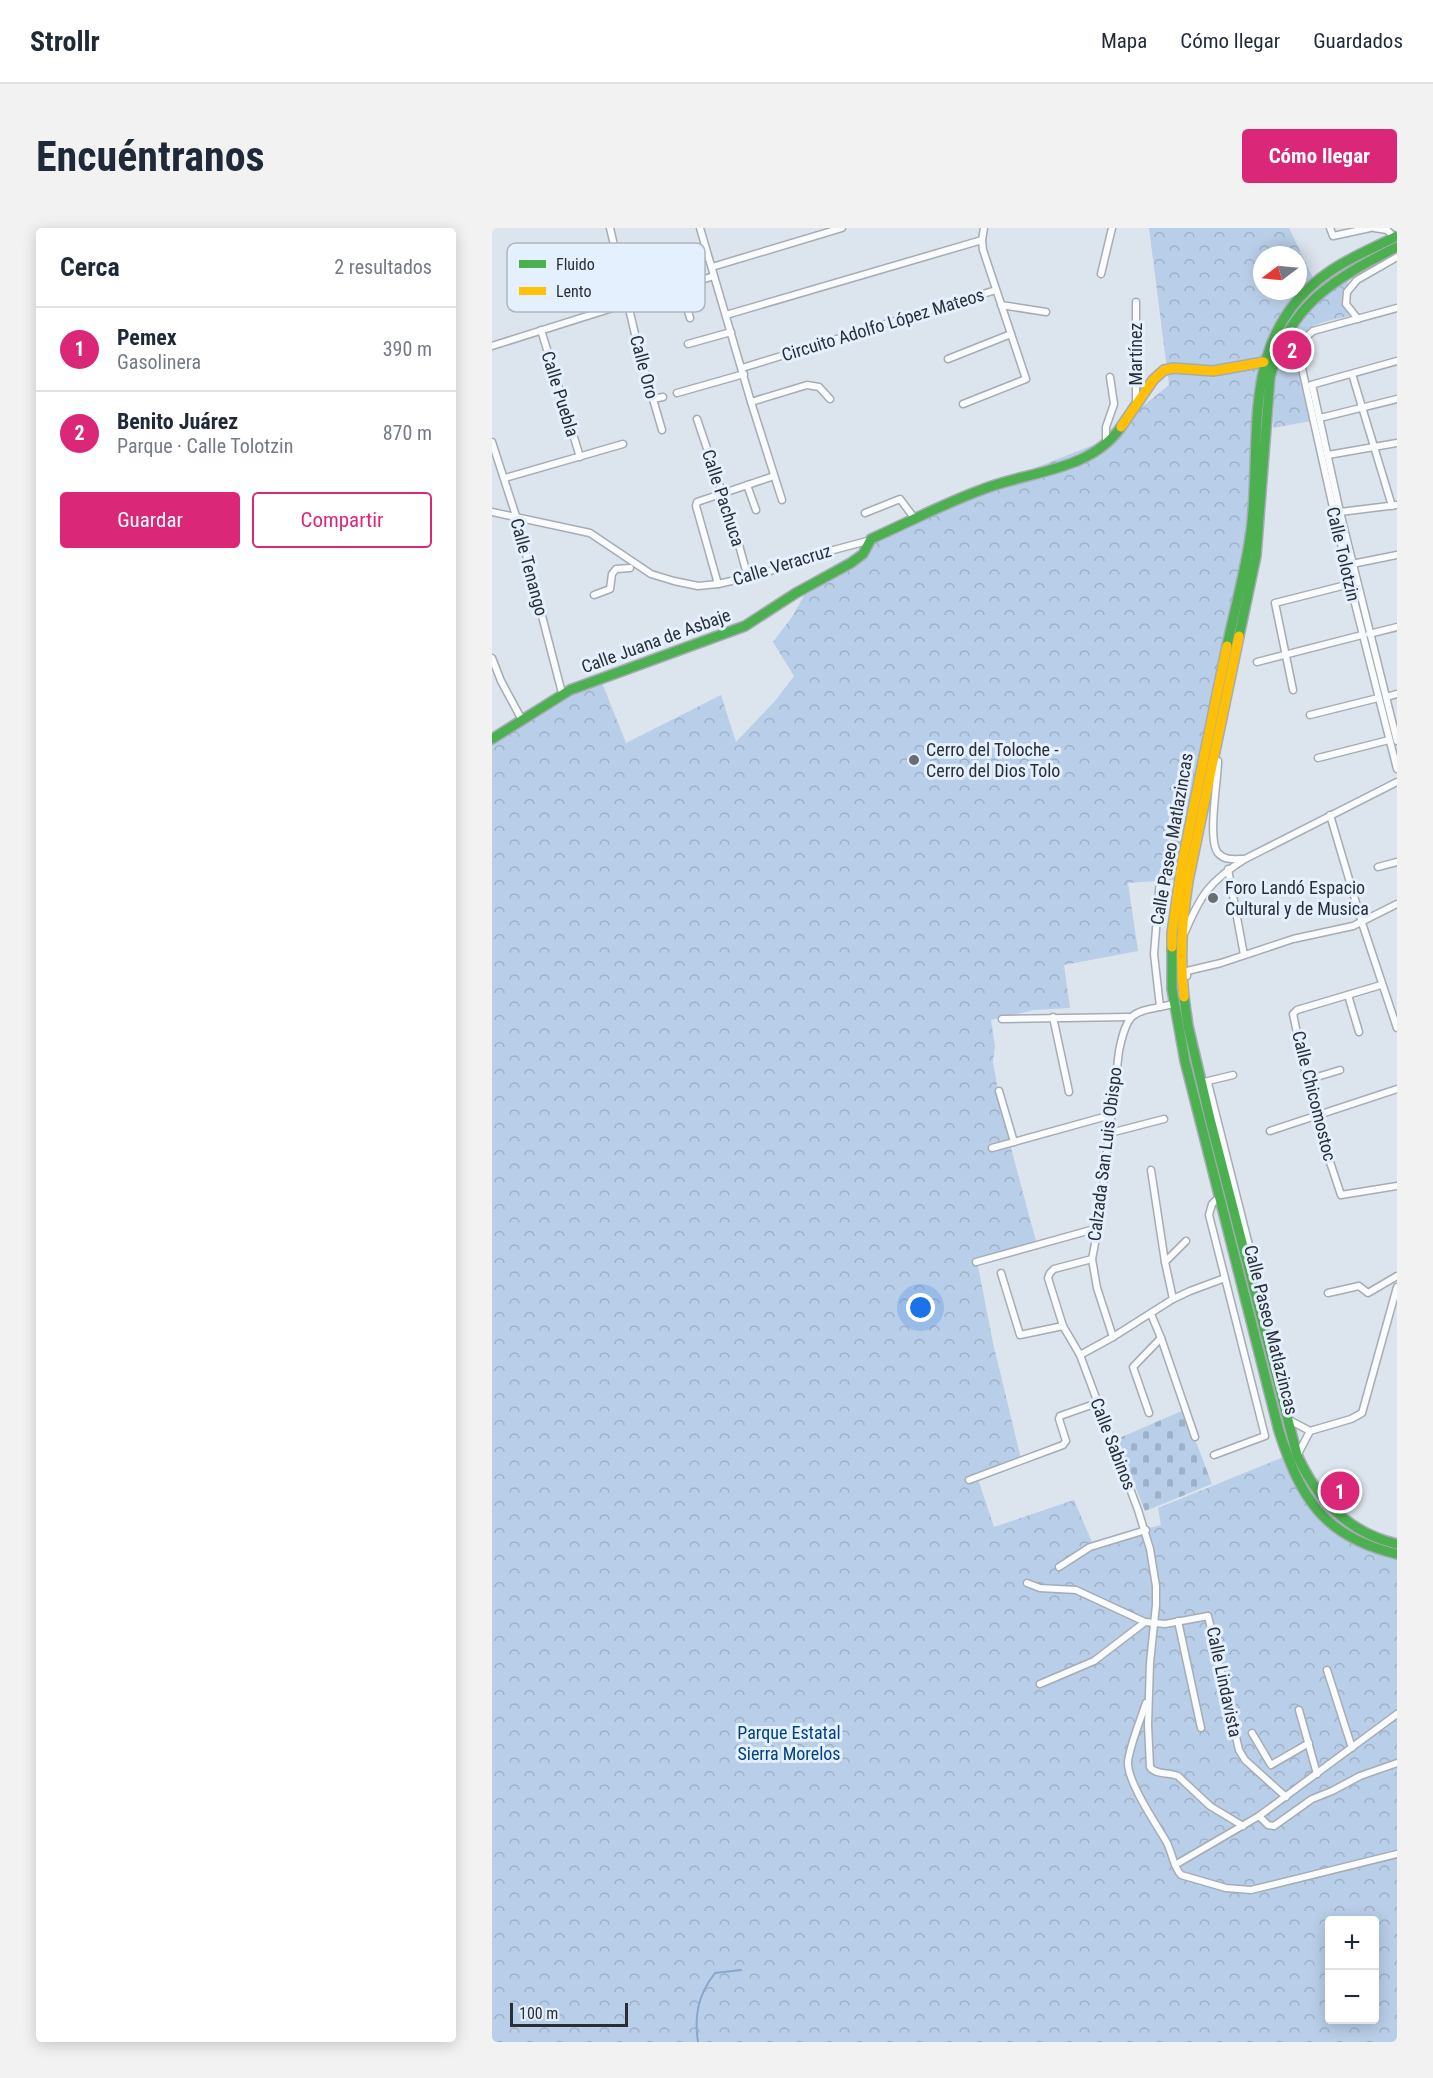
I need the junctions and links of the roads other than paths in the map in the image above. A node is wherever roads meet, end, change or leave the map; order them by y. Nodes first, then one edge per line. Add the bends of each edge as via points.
1 (610, 228) edge
2 (700, 228) edge
3 (842, 228) edge
4 (984, 228) edge
5 (1112, 228) edge
6 (1330, 228) edge
7 (1372, 228) edge
8 (982, 240) junction
9 (1396, 241) edge
10 (614, 243) edge
11 (705, 243) edge
12 (705, 244) edge
13 (1397, 257) edge
14 (712, 267) junction
15 (1101, 274) dead end
16 (714, 276) junction
17 (705, 279) edge
18 (996, 290) junction
19 (1136, 302) dead end
20 (1001, 305) junction
21 (1397, 308) edge
22 (601, 312) edge
23 (630, 312) edge
24 (688, 312) edge
25 (1046, 312) dead end
26 (726, 315) junction
27 (690, 318) dead end
28 (1358, 319) junction
29 (541, 330) junction
30 (731, 332) junction
31 (1011, 334) junction
32 (687, 344) dead end
33 (492, 346) edge
34 (948, 359) dead end
35 (1264, 362) junction
36 (1397, 362) edge
37 (743, 371) junction
38 (1352, 374) junction
39 (1110, 377) dead end
40 (1309, 385) junction
41 (677, 393) dead end
42 (663, 397) dead end
43 (653, 399) junction
44 (830, 399) dead end
45 (1397, 399) edge
46 (751, 402) junction
47 (963, 404) dead end
48 (1136, 407) junction
49 (1362, 408) junction
50 (1320, 418) junction
51 (697, 419) dead end
52 (662, 430) dead end
53 (492, 442) edge
54 (1397, 443) edge
55 (623, 444) dead end
56 (1106, 444) junction
57 (1374, 446) junction
58 (1328, 455) junction
59 (580, 457) junction
60 (774, 477) junction
61 (505, 478) junction
62 (747, 485) junction
63 (722, 493) junction
64 (782, 500) dead end
65 (1395, 506) edge
66 (756, 510) dead end
67 (492, 512) edge
68 (1340, 512) junction
69 (865, 513) dead end
70 (516, 516) junction
71 (915, 519) junction
72 (871, 539) junction
73 (1397, 555) edge
74 (1352, 564) junction
75 (630, 568) dead end
76 (748, 578) junction
77 (718, 584) junction
78 (1350, 584) junction
79 (594, 595) dead end
80 (1397, 627) edge
81 (1366, 634) junction
82 (1231, 647) junction
83 (1285, 655) junction
84 (492, 658) edge
85 (1257, 662) dead end
86 (1293, 690) dead end
87 (562, 693) junction
88 (1397, 694) edge
89 (1382, 698) junction
90 (1310, 715) dead end
91 (522, 720) junction
92 (492, 739) edge
93 (1217, 739) junction
94 (1389, 740) junction
95 (1397, 741) edge
96 (1318, 758) dead end
97 (1397, 769) edge
98 (1397, 782) edge
99 (1330, 815) junction
100 (1245, 859) junction
101 (1397, 862) edge
102 (1378, 867) dead end
103 (1228, 869) junction
104 (1160, 880) dead end
105 (1397, 904) edge
106 (1362, 923) junction
107 (1182, 940) junction
108 (1244, 955) junction
109 (1381, 985) junction
110 (1347, 995) junction
111 (1174, 1004) junction
112 (1160, 1007) junction
113 (1053, 1017) junction
114 (1129, 1017) junction
115 (1002, 1019) dead end
116 (1397, 1028) edge
117 (1359, 1032) dead end
118 (1340, 1070) dead end
119 (1233, 1075) dead end
120 (1307, 1080) junction
121 (1204, 1082) junction
122 (1397, 1089) edge
123 (999, 1091) dead end
124 (1068, 1092) dead end
125 (1112, 1115) junction
126 (1315, 1117) junction
127 (1164, 1119) dead end
128 (1205, 1120) junction
129 (1270, 1131) dead end
130 (1110, 1133) junction
131 (1014, 1142) junction
132 (992, 1148) dead end
133 (1151, 1170) dead end
134 (1397, 1186) edge
135 (1220, 1196) junction
136 (1098, 1228) junction
137 (1186, 1241) dead end
138 (1092, 1259) junction
139 (976, 1262) dead end
140 (1165, 1262) junction
141 (1001, 1273) dead end
142 (1397, 1276) edge
143 (1225, 1278) junction
144 (1397, 1287) edge
145 (1329, 1293) dead end
146 (1173, 1299) junction
147 (1151, 1314) junction
148 (1063, 1326) junction
149 (1253, 1326) junction
150 (1113, 1337) junction
151 (1161, 1338) junction
152 (1241, 1342) junction
153 (1080, 1355) junction
154 (1278, 1384) junction
155 (1097, 1403) junction
156 (1149, 1413) dead end
157 (1287, 1419) junction
158 (1310, 1431) junction
159 (1195, 1437) dead end
160 (1214, 1455) dead end
161 (1297, 1455) junction
162 (969, 1480) dead end
163 (1146, 1530) junction
164 (1397, 1544) edge
165 (1397, 1554) edge
166 (1059, 1567) dead end
167 (1027, 1583) dead end
168 (1178, 1621) junction
169 (1145, 1622) junction
170 (1155, 1623) junction
171 (1327, 1670) dead end
172 (1040, 1683) dead end
173 (1148, 1696) junction
174 (1299, 1710) dead end
175 (1397, 1714) edge
176 (1201, 1728) dead end
177 (1252, 1733) dead end
178 (1309, 1743) junction
179 (1352, 1748) junction
180 (1397, 1763) edge
181 (1317, 1774) junction
182 (1286, 1797) junction
183 (1259, 1816) junction
184 (1243, 1826) junction
185 (1397, 1854) edge
186 (1175, 1865) junction

1 - 10 street, Calle Oro
2 - 11 street
3 - 14 street
4 - 8 street, Circuito Adolfo López Mateos
5 - 15 street
6 - 7 street via 1334,236
7 - 9 street via 1386,231
8 - 18 street, Circuito Adolfo López Mateos
8 - 26 street
9 - 35 main road, Calle Paseo Matlazincas via 1338,266 1313,285 1285,317
9 - 82 main road, Calle Paseo Matlazincas via 1322,290 1293,323 1274,359 1258,536
12 - 14 street
13 - 28 street via 1357,280 1347,292 1346,304
14 - 16 street
16 - 17 street
16 - 26 street
18 - 20 street
18 - 37 street, Circuito Adolfo López Mateos
19 - 48 street, Martínez
20 - 25 street
20 - 31 street
21 - 28 street
22 - 29 street
23 - 43 street, Calle Oro
24 - 27 street
26 - 30 street
28 - 40 street, Calle Tolotzin via 1313,331 1306,337 1301,357
29 - 33 street
29 - 59 street, Calle Puebla
30 - 32 street
30 - 37 street
31 - 34 street
31 - 47 street via 1024,380
35 - 48 main road, Calle Juana de Asbaje via 1213,371 1168,369 1153,380
35 - 82 main road, Calle Paseo Matlazincas via 1251,531
36 - 38 street
37 - 41 street, Circuito Adolfo López Mateos
37 - 46 street
38 - 40 street
38 - 49 street
39 - 56 street via 1114,404 1106,427
40 - 50 street, Calle Tolotzin
40 - 78 street, Calle Tolotzin
42 - 43 street
43 - 52 street, Calle Oro
44 - 46 street via 819,387 807,385
45 - 49 street
46 - 60 street
48 - 56 main road, Calle Juana de Asbaje
49 - 50 street
49 - 57 street
50 - 58 street, Calle Tolotzin
51 - 63 street, Calle Pachuca
53 - 61 street, Calle Tenango
54 - 57 street
55 - 59 street, Calle Puebla
56 - 71 main road, Calle Juana de Asbaje via 1072,464 982,489
57 - 58 street
57 - 65 street
58 - 68 street, Calle Tolotzin
59 - 61 street, Calle Puebla
60 - 62 street
60 - 64 street
61 - 70 street, Calle Tenango
62 - 63 street
62 - 66 street
63 - 76 street, Calle Pachuca
63 - 77 street via 700,500 696,506
65 - 68 street
67 - 70 street, Calle Veracruz
68 - 74 street, Calle Tolotzin
69 - 71 street via 900,499
70 - 77 street, Calle Veracruz via 590,533 661,578 698,586
70 - 87 street, Calle Tenango
71 - 72 main road, Calle Juana de Asbaje
72 - 76 street, Calle Veracruz
72 - 87 main road, Calle Juana de Asbaje via 863,554 851,563 745,626
73 - 74 street
74 - 81 street, Calle Tolotzin
75 - 79 street via 616,569 610,589
76 - 77 street, Calle Veracruz
78 - 81 street, Calle Tolotzin
78 - 83 street via 1275,603
80 - 81 street
81 - 83 street
81 - 89 street, Calle Tolotzin
82 - 93 main road, Calle Paseo Matlazincas
82 - 111 main road, Calle Paseo Matlazincas via 1178,887 1171,952
83 - 85 street
83 - 86 street
84 - 91 street
87 - 91 main road, Calle Juana de Asbaje
88 - 89 street
89 - 90 street
89 - 94 street, Calle Tolotzin
89 - 95 street, Calle Tolotzin
91 - 92 main road, Calle Juana de Asbaje
93 - 100 street via 1213,843 1223,857
93 - 107 main road, Calle Paseo Matlazincas via 1188,881
94 - 96 street
94 - 97 street, Calle Tolotzin
98 - 99 street
99 - 100 street
99 - 106 street
100 - 103 street
101 - 102 street
103 - 107 street via 1201,897
103 - 108 street
104 - 112 street via 1154,954
105 - 106 street
106 - 108 street
106 - 109 street
107 - 121 main road, Calle Paseo Matlazincas via 1185,1009
108 - 121 street via 1187,970
109 - 110 street, Calle Chicomostoc
109 - 116 street
110 - 117 street
110 - 120 street, Calle Chicomostoc via 1293,1014
111 - 112 street
111 - 128 main road, Calle Paseo Matlazincas via 1185,1061
112 - 114 street
113 - 114 street
113 - 115 street
113 - 124 street
114 - 125 street, Calzada San Luis Obispo via 1119,1051
118 - 120 street
119 - 121 street
120 - 126 street, Calle Chicomostoc
121 - 128 main road, Calle Paseo Matlazincas
121 - 154 street via 1282,1373
122 - 126 street
123 - 131 street
125 - 130 street, Calzada San Luis Obispo
125 - 131 street
126 - 129 street
126 - 134 street, Calle Chicomostoc via 1341,1194
127 - 130 street
128 - 135 main road, Calle Paseo Matlazincas
128 - 154 main road, Calle Paseo Matlazincas
130 - 136 street, Calzada San Luis Obispo
131 - 132 street
133 - 140 street
135 - 143 street via 1209,1215
135 - 149 main road, Calle Paseo Matlazincas
136 - 138 street, Calzada San Luis Obispo
136 - 139 street
137 - 140 street
138 - 148 street, Calle Sabinos via 1054,1269 1049,1275
138 - 150 street, Calzada San Luis Obispo
140 - 146 street
141 - 148 street via 1020,1335
142 - 145 street via 1368,1293 1359,1287
143 - 146 street
143 - 152 street
144 - 158 street via 1362,1413
146 - 147 street
147 - 150 street
147 - 151 street
148 - 153 street, Calle Sabinos
149 - 152 street
149 - 165 main road, Calle Paseo Matlazincas via 1286,1455 1305,1495 1346,1535
150 - 153 street
151 - 156 street via 1133,1367
151 - 159 street
152 - 160 street via 1265,1436
153 - 155 street, Calle Sabinos
154 - 157 main road, Calle Paseo Matlazincas
155 - 162 street via 1060,1416 1064,1444
155 - 163 street, Calle Sabinos
157 - 158 street
157 - 161 main road, Calle Paseo Matlazincas
158 - 161 street
161 - 164 main road, Calle Paseo Matlazincas via 1314,1488 1336,1514 1377,1539
163 - 166 street via 1090,1547
163 - 170 street, Calle Sabinos via 1156,1586
167 - 169 street via 1040,1588 1077,1590
168 - 170 street
168 - 176 street
168 - 182 street, Calle Lindavista via 1207,1615 1210,1618 1239,1750
169 - 170 street
169 - 172 street via 1094,1661
170 - 173 street, Calle Sabinos
171 - 179 street
173 - 184 street via 1150,1767 1155,1772 1178,1776 1210,1806
173 - 186 street via 1128,1767 1169,1845
174 - 178 street
175 - 179 street
177 - 178 street via 1271,1766
178 - 181 street
179 - 181 street
180 - 183 street via 1312,1798 1274,1826
181 - 182 street
182 - 183 street
183 - 184 street
184 - 186 street
185 - 186 street via 1243,1890 1181,1875

